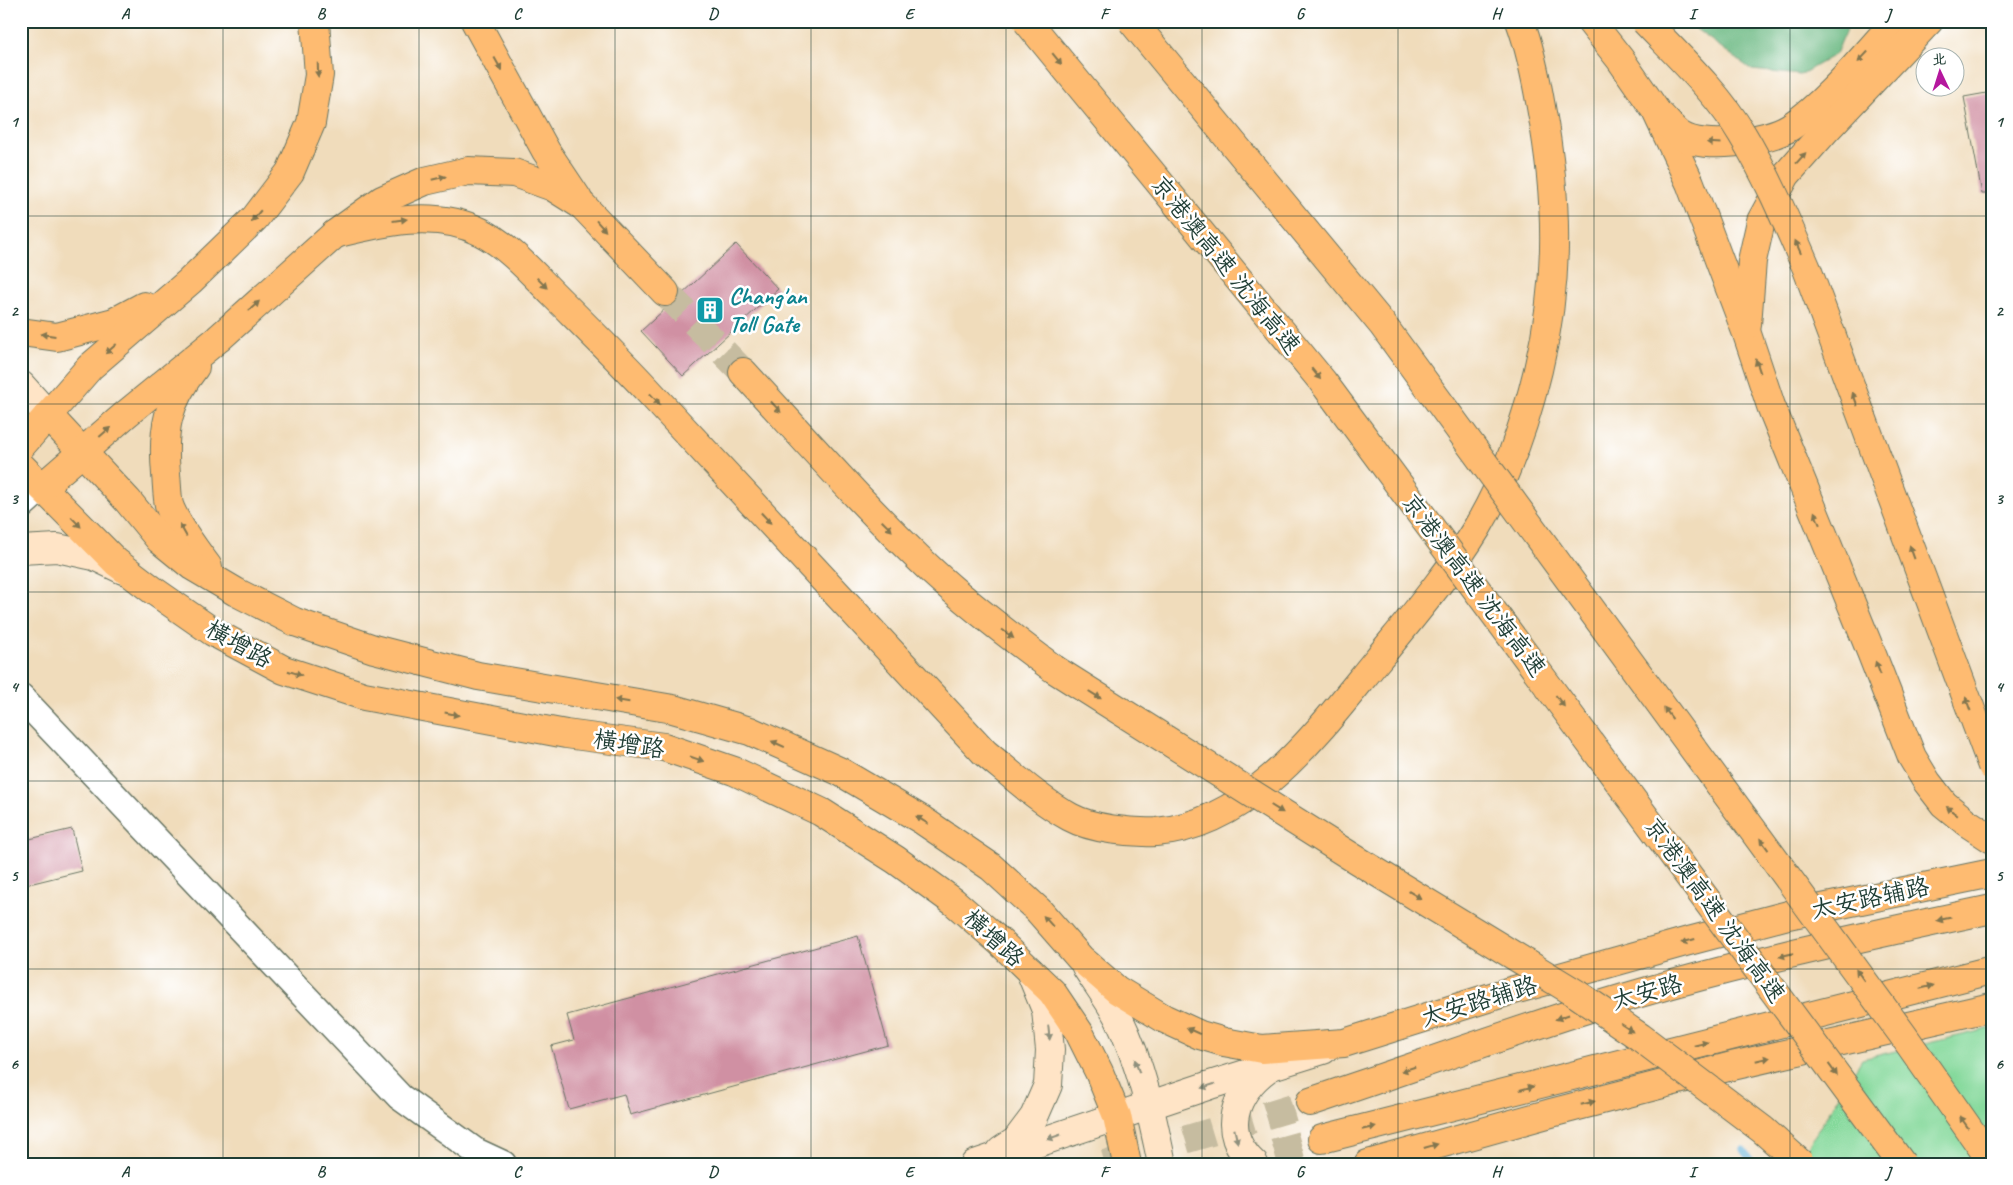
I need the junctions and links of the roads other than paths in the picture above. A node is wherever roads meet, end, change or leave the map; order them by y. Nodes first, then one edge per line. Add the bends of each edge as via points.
1 (315, 21) edge
2 (475, 21) edge
3 (1026, 21) edge
4 (1132, 21) edge
5 (1520, 21) edge
6 (1590, 21) edge
7 (1645, 21) edge
8 (1896, 21) edge
9 (1929, 21) edge
10 (1656, 111) junction
11 (583, 206) junction
12 (335, 234) junction
13 (190, 281) junction
14 (664, 292) tunnel mouth
15 (21, 332) edge
16 (1747, 334) junction
17 (218, 339) junction
18 (743, 372) tunnel mouth
19 (21, 385) edge
20 (48, 415) junction
21 (21, 446) edge
22 (83, 452) junction
23 (21, 466) edge
24 (42, 487) junction
25 (21, 506) edge
26 (21, 550) edge
27 (130, 573) junction
28 (221, 584) junction
29 (21, 697) edge
30 (1992, 766) edge
31 (1992, 839) edge
32 (1992, 873) edge
33 (1992, 909) edge
34 (1080, 958) junction
35 (1992, 970) edge
36 (1030, 971) junction
37 (1992, 1007) edge
38 (1344, 1043) junction
39 (1271, 1066) junction
40 (1310, 1102) tunnel mouth
41 (1150, 1105) junction
42 (1117, 1116) junction
43 (1322, 1140) tunnel mouth
44 (981, 1162) edge
45 (1992, 1162) edge
46 (503, 1164) edge
47 (1030, 1164) edge
48 (1127, 1164) edge
49 (1162, 1164) edge
50 (1254, 1164) edge
51 (1368, 1164) edge
52 (1801, 1164) edge
53 (1902, 1164) edge

1 -> 13 main road via 319,75 311,123 290,172 255,218
2 -> 11 main road via 546,151
3 -> 53 main road, 京港澳高速 沈海高速, bridge via 1323,382
45 -> 4 main road, bridge via 1903,1035 1382,324
12 -> 5 main road via 378,223 434,219 481,232 508,249 630,372 985,753 1037,796 1072,819 1109,830 1157,832 1196,824 1233,807 1299,753 1428,598 1476,529 1504,478 1523,428 1538,369 1550,310 1555,253 1554,195 1547,139 1537,82
6 - 10 main road
30 -> 7 main road, bridge via 1807,269 1776,197 1742,133 1705,84
8 -> 10 main road via 1818,105 1790,128 1770,136 1733,144 1708,143 1681,136
16 -> 9 main road via 1752,260 1761,220 1786,175
10 - 16 main road via 1690,183
12 -> 11 main road via 382,200 425,181 468,171 514,173 553,187
11 -> 14 main road
17 -> 12 main road
13 -> 15 main road via 114,322 57,336
13 -> 20 main road via 90,367
31 -> 16 main road via 1944,804 1912,757 1771,406
22 -> 17 main road
28 -> 17 main road via 190,543 169,505 164,453 170,408 186,378
18 -> 52 main road, bridge via 933,572 1054,669 1577,994 1763,1130
19 - 20 main road, 横增路
20 - 21 main road
20 - 22 main road, 横增路
22 - 24 main road
22 - 28 main road, 横增路 via 160,540
23 - 24 main road, 横增路
24 - 25 street
24 -> 27 main road, 横增路
26 - 27 main road via 57,548 94,556
27 -> 36 main road, 横增路 via 213,632 284,670 364,696 557,732 664,747 734,771 821,812 896,860 954,902
34 -> 28 main road, 横增路 via 1038,910 991,867 922,820 839,771 750,731 673,709 478,676 374,650 295,622
29 - 46 street via 400,1096 475,1151
32 -> 38 main road, 太安路辅路 via 1788,915 1684,942
33 -> 40 main road, 太安路 via 1710,974 1572,1014
38 -> 34 main road, 横增路 via 1262,1049 1200,1035 1165,1019 1117,990
41 -> 34 main road via 1119,1019
43 -> 35 main road
36 - 42 main road, 横增路 via 1052,992 1079,1032
36 -> 44 main road via 1046,1010 1050,1050 1048,1085 1034,1117 1016,1140
51 -> 37 main road via 1723,1069
38 - 39 main road, 太安路辅路
39 -> 41 main road, 太安路辅路
39 -> 50 main road via 1254,1078 1244,1091 1235,1114 1237,1142
41 - 42 main road, 太安路辅路
41 - 49 main road
42 -> 44 main road, 太安路辅路
42 - 48 main road, 横增路
44 - 47 main road via 1016,1160

